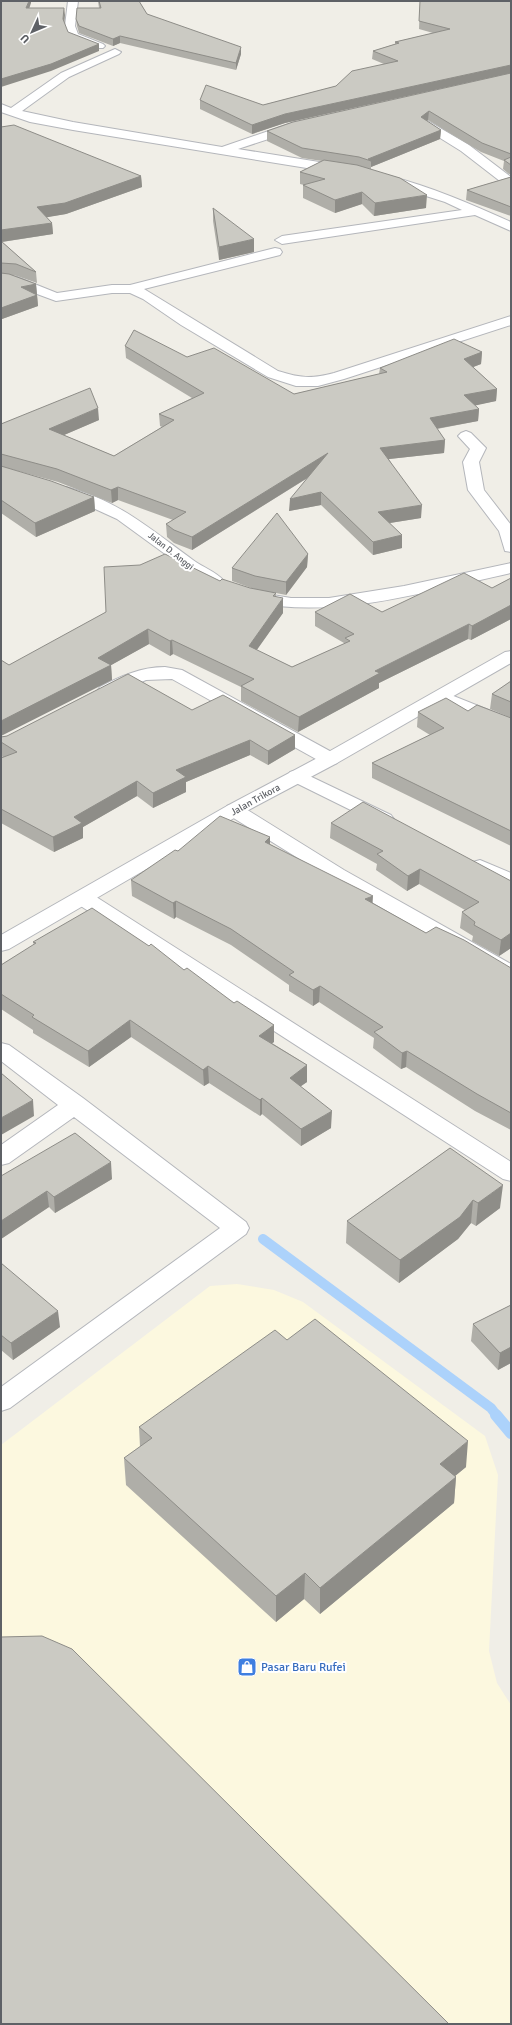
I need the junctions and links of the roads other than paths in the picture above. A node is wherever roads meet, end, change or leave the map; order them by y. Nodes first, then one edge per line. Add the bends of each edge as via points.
1 (73, 1) edge
2 (7, 110) edge
3 (30, 118) junction
4 (309, 122) edge
5 (9, 125) edge
6 (428, 125) edge
7 (222, 151) junction
8 (358, 172) edge
9 (378, 177) edge
10 (510, 182) edge
11 (494, 186) edge
12 (472, 193) edge
13 (450, 199) junction
14 (479, 212) junction
15 (511, 227) edge
16 (282, 240) dead end
17 (275, 252) dead end
18 (1, 279) edge
19 (132, 289) junction
20 (511, 320) edge
21 (466, 436) dead end
22 (47, 486) edge
23 (511, 547) edge
24 (511, 568) edge
25 (511, 656) edge
26 (441, 696) junction
27 (90, 698) edge
28 (511, 726) edge
29 (330, 759) junction
30 (297, 776) junction
31 (234, 810) junction
32 (398, 826) edge
33 (462, 857) edge
34 (511, 881) edge
35 (83, 898) junction
36 (1, 944) edge
37 (511, 973) edge
38 (1, 1050) edge
39 (75, 1104) junction
40 (1, 1157) edge
41 (511, 1173) edge
42 (1, 1401) edge

1 - 2 street via 70,26 73,36 115,52 65,75
2 - 3 street
3 - 5 street
3 - 7 street
4 - 7 street
6 - 10 street via 465,148
7 - 8 street
9 - 13 street
10 - 11 street
12 - 13 street
13 - 14 street
14 - 15 street
14 - 16 street
17 - 19 street
18 - 19 street via 12,280 56,297 112,289
19 - 20 street via 148,296 244,358 273,374 296,382 318,382 339,376
21 - 23 street via 478,448 471,462 476,490 507,531
22 - 24 street, Jalan D. Anggi via 122,515 198,572 234,590 291,604 329,604
25 - 26 street, Jalan Trikora
26 - 28 street
26 - 29 street, Jalan Trikora
27 - 29 street via 140,674 160,671 176,674
29 - 30 street, Jalan Trikora
30 - 31 street, Jalan Trikora
30 - 32 street
31 - 35 street, Jalan Trikora
31 - 37 street via 337,874
33 - 34 street
35 - 36 street, Jalan Trikora
35 - 41 street
38 - 39 street
39 - 40 street
39 - 42 street via 237,1228

